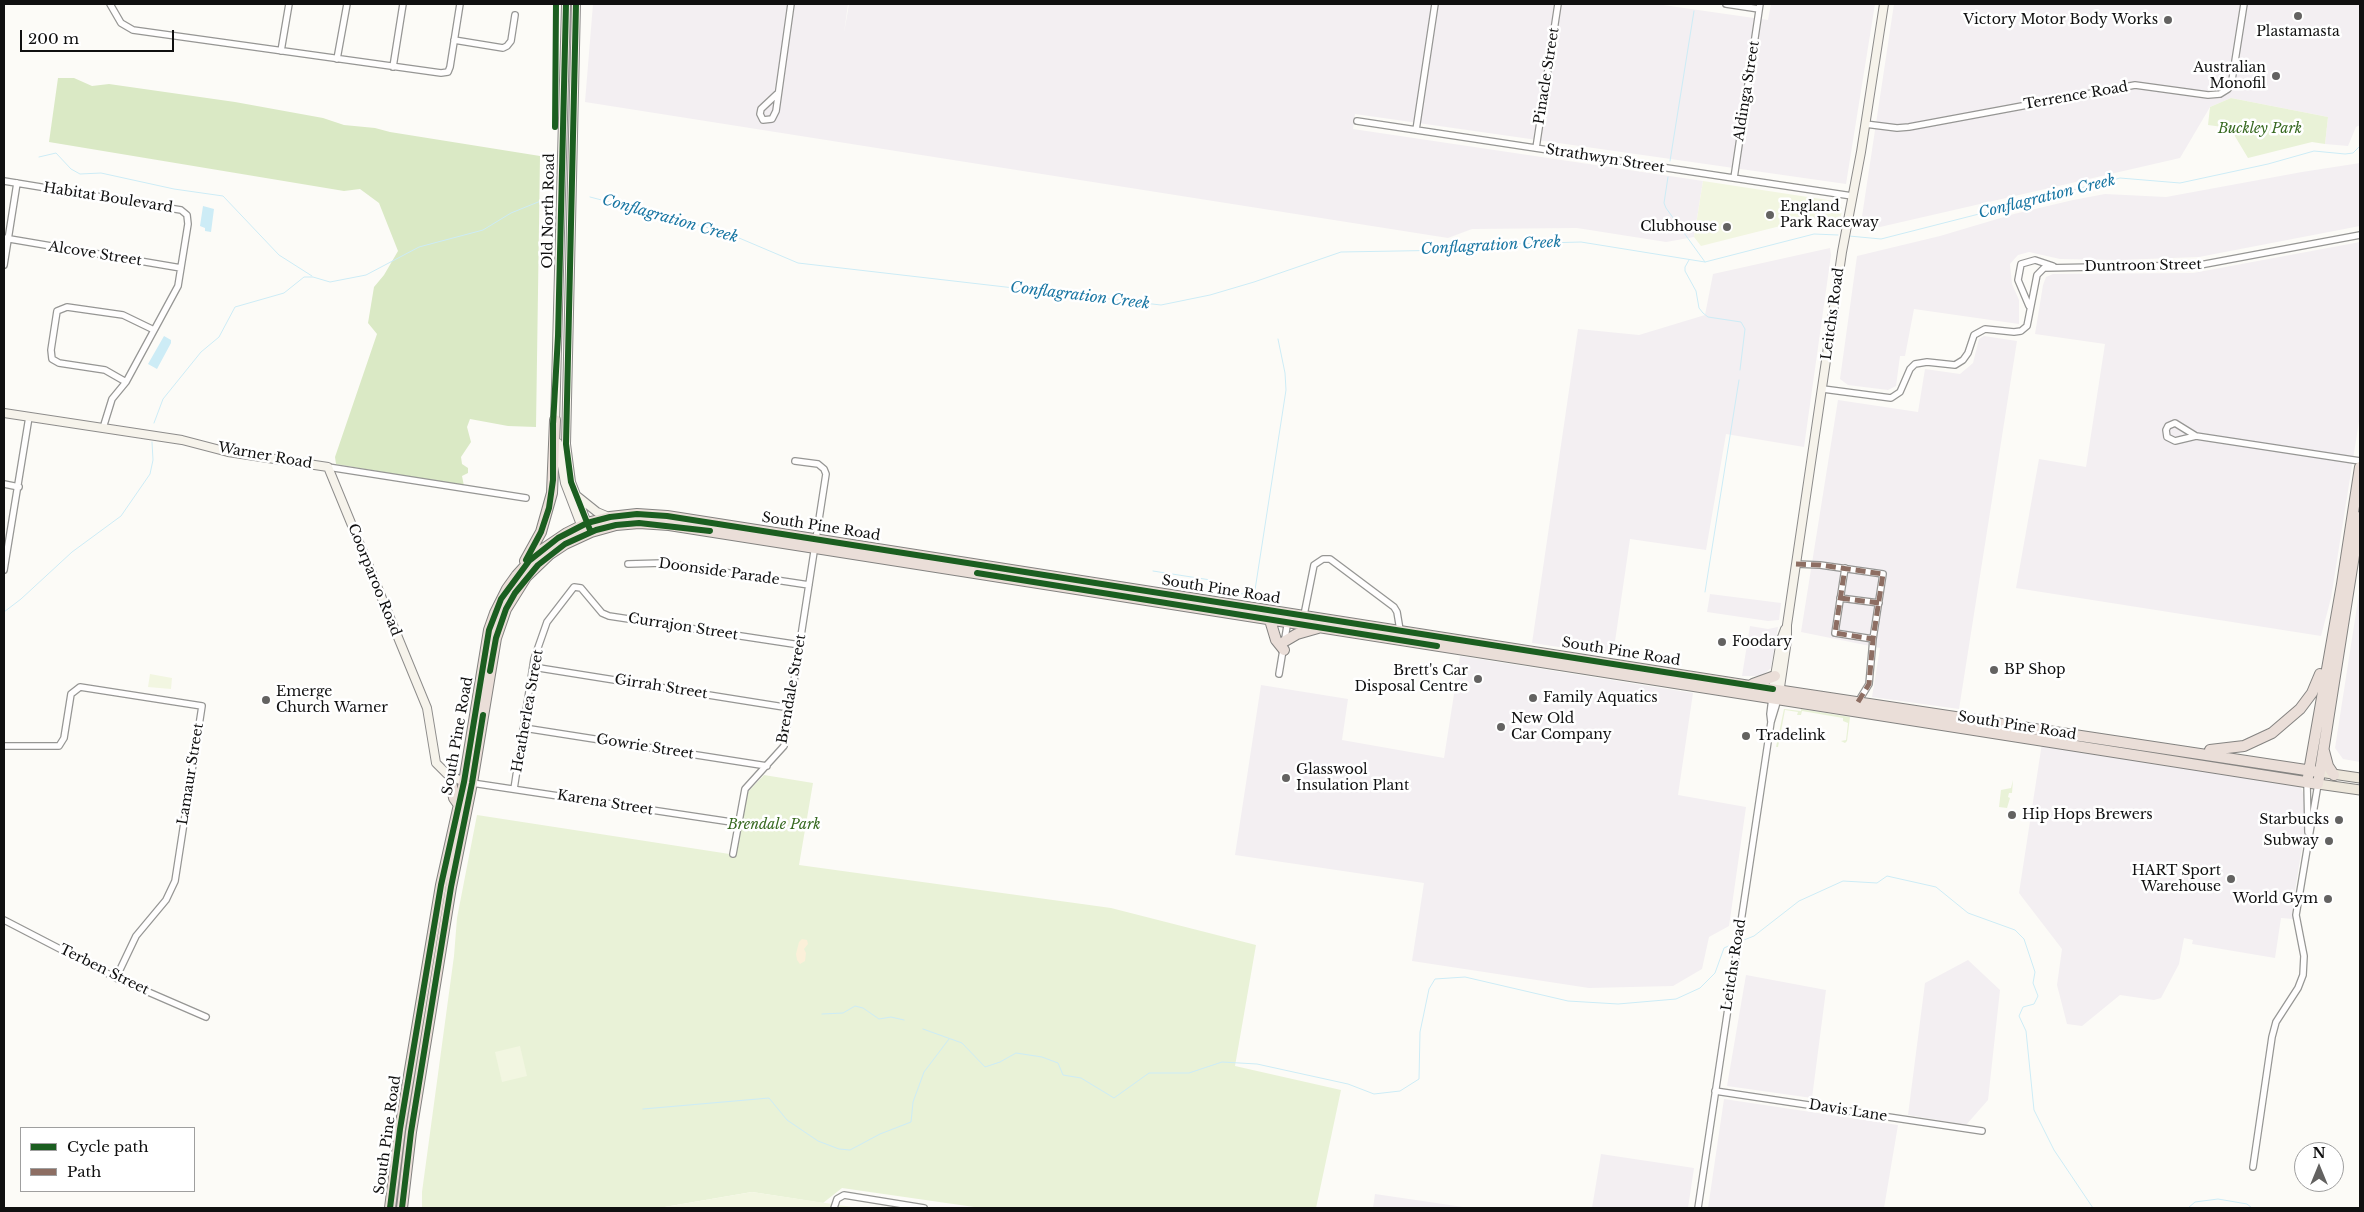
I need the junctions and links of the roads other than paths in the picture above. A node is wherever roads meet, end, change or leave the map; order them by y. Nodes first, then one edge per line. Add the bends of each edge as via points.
1 (110, 4) edge
2 (289, 4) edge
3 (347, 4) edge
4 (403, 4) edge
5 (460, 4) edge
6 (566, 4) edge
7 (576, 4) edge
8 (791, 4) edge
9 (1435, 4) edge
10 (1558, 4) edge
11 (1726, 4) edge
12 (1884, 4) edge
13 (2244, 4) edge
14 (1760, 6) edge
15 (515, 15) dead end
16 (454, 40) junction
17 (281, 51) junction
18 (337, 59) junction
19 (393, 67) junction
20 (777, 94) junction
21 (1357, 121) dead end
22 (1865, 124) junction
23 (1416, 130) junction
24 (1536, 148) junction
25 (1734, 178) junction
26 (4, 181) edge
27 (17, 183) junction
28 (1852, 196) junction
29 (2360, 235) edge
30 (6, 239) edge
31 (4, 265) edge
32 (2056, 267) junction
33 (181, 268) junction
34 (2018, 280) junction
35 (2034, 283) junction
36 (559, 299) junction
37 (569, 300) junction
38 (2029, 310) junction
39 (154, 330) junction
40 (126, 382) junction
41 (1823, 388) junction
42 (4, 413) edge
43 (29, 417) junction
44 (555, 420) junction
45 (103, 428) junction
46 (2196, 436) junction
47 (795, 461) dead end
48 (2360, 461) edge
49 (328, 467) junction
50 (2360, 467) edge
51 (4, 484) edge
52 (18, 487) junction
53 (576, 494) junction
54 (526, 498) dead end
55 (610, 517) junction
56 (2360, 518) edge
57 (586, 529) junction
58 (2356, 534) edge
59 (6, 542) edge
60 (816, 543) junction
61 (628, 564) dead end
62 (1796, 564) junction
63 (1845, 568) junction
64 (4, 570) edge
65 (517, 575) junction
66 (809, 585) junction
67 (577, 587) joint
68 (1840, 598) junction
69 (1879, 603) junction
70 (1304, 615) junction
71 (1289, 618) junction
72 (1270, 620) junction
73 (1787, 625) junction
74 (1319, 627) junction
75 (1400, 630) junction
76 (1874, 639) junction
77 (800, 645) junction
78 (1285, 646) junction
79 (1529, 655) junction
80 (2328, 659) junction
81 (533, 667) junction
82 (1628, 671) junction
83 (1279, 674) dead end
84 (1775, 676) junction
85 (1750, 686) junction
86 (420, 693) junction
87 (1776, 694) junction
88 (1858, 702) junction
89 (790, 708) junction
90 (524, 728) junction
91 (4, 746) edge
92 (2323, 748) junction
93 (2198, 753) junction
94 (767, 766) junction
95 (2309, 770) junction
96 (2320, 772) junction
97 (2334, 774) junction
98 (2360, 778) edge
99 (451, 781) junction
100 (468, 782) junction
101 (2307, 782) junction
102 (2318, 784) junction
103 (514, 789) junction
104 (2360, 790) edge
105 (459, 806) junction
106 (738, 823) junction
107 (2309, 834) junction
108 (733, 854) dead end
109 (4, 920) edge
110 (116, 978) junction
111 (206, 1017) dead end
112 (1715, 1091) junction
113 (1982, 1131) dead end
114 (2253, 1167) dead end
115 (390, 1208) edge
116 (402, 1208) edge
117 (834, 1208) edge
118 (924, 1208) edge
119 (1698, 1208) edge

1 - 17 street via 121,23 133,30
2 - 17 street
3 - 18 street
4 - 19 street
5 - 16 street
6 - 36 street, Old North Road
7 - 37 street, Old North Road
8 - 20 street
9 - 23 street
10 - 24 street, Pinacle Street
11 - 14 street
12 - 22 street, Leitchs Road
13 - 22 street, Terrence Road via 2232,80 2228,89 2220,94 2208,96 2135,85 1903,128
14 - 25 street, Aldinga Street
15 - 16 street via 511,41 503,48
16 - 19 street via 448,72
17 - 18 street
18 - 19 street
20 - 20 street via 774,116 763,120 760,112
21 - 23 street, Strathwyn Street
22 - 28 street, Leitchs Road
23 - 24 street, Strathwyn Street
24 - 25 street, Strathwyn Street
25 - 28 street, Strathwyn Street
26 - 27 street, Habitat Boulevard
27 - 30 street
27 - 33 street, Habitat Boulevard via 181,210 189,219
28 - 41 street, Leitchs Road
29 - 32 street, Duntroon Street via 2200,265
30 - 31 street
30 - 33 street, Alcove Street
32 - 34 street via 2035,260 2027,261 2021,264
32 - 35 street, Duntroon Street via 2044,268
33 - 39 street, Habitat Boulevard via 178,286
34 - 35 street via 2025,285
34 - 38 street
35 - 38 street
36 - 37 street
36 - 44 street, Old North Road
37 - 53 street, Old North Road via 566,444 571,482
38 - 41 street via 2027,326 2021,331 1979,331 1963,360 1955,364 1915,364 1900,392 1891,398
39 - 40 street, Habitat Boulevard
39 - 40 street via 123,315 67,307 57,311 52,359 105,370
40 - 45 street, Habitat Boulevard via 112,400
41 - 62 street, Leitchs Road
42 - 43 street, Warner Road
43 - 45 street, Warner Road
43 - 52 street
44 - 57 street, Old North Road via 564,475
44 - 65 highway via 554,480 549,508 541,532
45 - 49 street, Warner Road
46 - 46 street via 2176,441 2168,437 2166,430 2176,423
46 - 48 street
47 - 60 street, Brendale Street via 818,464 826,471
49 - 54 street, Warner Road
49 - 86 street, Coorparoo Road
50 - 58 highway
51 - 52 street
52 - 59 street
53 - 55 street via 597,512
53 - 57 street, Old North Road
55 - 57 highway, South Pine Road
55 - 60 highway, South Pine Road via 637,514 668,516
56 - 58 highway
57 - 60 highway, South Pine Road via 655,523
57 - 65 highway, South Pine Road via 550,543
57 - 100 highway, South Pine Road via 526,577 506,610 496,638
58 - 80 highway
58 - 92 highway
59 - 64 street
60 - 66 street, Brendale Street
60 - 71 highway, South Pine Road
60 - 72 highway, South Pine Road
61 - 66 street, Doonside Parade via 663,563
62 - 63 street
62 - 73 street, Leitchs Road
63 - 68 street
63 - 69 street via 1883,574
65 - 100 highway, South Pine Road via 501,599 487,639
66 - 77 street, Brendale Street
67 - 77 street, Currajon Street via 609,616
67 - 81 street, Heatherlea Street via 569,590 547,622
68 - 69 street
68 - 76 street via 1835,633
69 - 76 street
70 - 71 highway, South Pine Road
70 - 75 highway, South Pine Road
70 - 75 street via 1314,565 1330,559 1394,607
71 - 72 highway, South Pine Road
71 - 74 highway, South Pine Road
71 - 78 street
72 - 78 highway via 1276,640
73 - 84 street, Leitchs Road
73 - 87 street, Leitchs Road
74 - 78 highway via 1297,634
74 - 79 highway, South Pine Road
75 - 79 highway, South Pine Road
76 - 88 street via 1869,684
77 - 89 street, Brendale Street
78 - 83 street
79 - 82 highway, South Pine Road
80 - 93 highway via 2321,667 2308,699 2278,730 2244,746
80 - 95 highway
81 - 89 street, Girrah Street
81 - 90 street, Heatherlea Street
82 - 85 highway, South Pine Road
82 - 87 highway, South Pine Road
84 - 85 highway
84 - 87 street, Leitchs Road
85 - 87 highway, South Pine Road
86 - 99 street, Coorparoo Road via 431,763 438,774
86 - 100 street, Coorparoo Road via 427,708 436,763 447,774
87 - 88 highway, South Pine Road
87 - 101 highway, South Pine Road
87 - 112 street, Leitchs Road
88 - 93 highway, South Pine Road
89 - 94 street, Brendale Street via 784,746
90 - 94 street, Gowrie Street
90 - 103 street, Heatherlea Street
91 - 110 street, Lamaur Street via 59,746 64,738 71,694 80,687 202,706 175,881 166,900 136,936
92 - 96 highway
92 - 97 highway
93 - 95 highway, South Pine Road
94 - 106 street, Brendale Street via 745,789
95 - 96 highway, South Pine Road
95 - 101 highway
96 - 97 main road
96 - 102 highway
97 - 98 main road
99 - 100 street
99 - 105 highway
100 - 103 street, Karena Street
100 - 105 highway, South Pine Road
100 - 116 highway, South Pine Road via 411,1132
101 - 102 highway, South Pine Road
101 - 107 street
102 - 104 main road
102 - 107 street
103 - 106 street, Karena Street
105 - 115 highway, South Pine Road via 441,885 401,1120
106 - 108 street, Brendale Street
107 - 114 street via 2296,915 2304,956 2303,975 2276,1022 2272,1037
109 - 110 street, Terben Street
110 - 111 street, Terben Street
112 - 113 street, Davis Lane
112 - 119 street, Leitchs Road
117 - 118 street via 837,1199 844,1195

